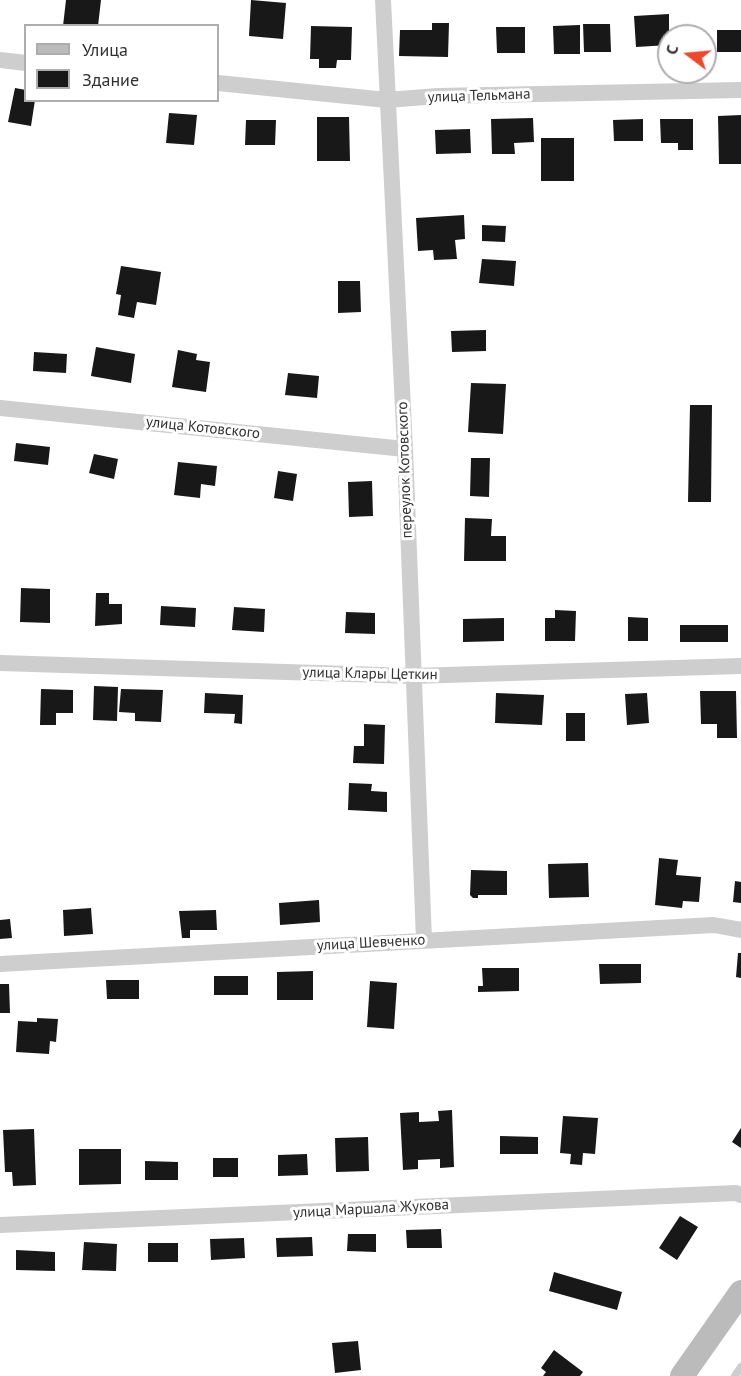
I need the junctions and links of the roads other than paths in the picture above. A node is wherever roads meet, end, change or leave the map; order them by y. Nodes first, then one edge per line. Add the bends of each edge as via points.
1 (384, 0) edge
2 (0, 60) edge
3 (24, 63) edge
4 (219, 83) edge
5 (741, 90) edge
6 (387, 100) junction
7 (0, 408) edge
8 (405, 449) junction
9 (0, 663) edge
10 (741, 666) edge
11 (413, 676) junction
12 (741, 930) edge
13 (424, 940) junction
14 (0, 964) edge
15 (741, 1195) edge
16 (0, 1225) edge
17 (741, 1292) edge
18 (741, 1367) edge
19 (682, 1376) edge
20 (735, 1376) edge

1 - 6 street, переулок Котовского
2 - 3 street
4 - 6 street, улица Тельмана
5 - 6 street, улица Тельмана
6 - 8 street, переулок Котовского
7 - 8 street, улица Котовского
8 - 11 street, переулок Котовского
9 - 11 street, улица Клары Цеткин
10 - 11 street, улица Клары Цеткин
11 - 13 street, переулок Котовского
12 - 13 street, улица Шевченко via 714,925
13 - 14 street, улица Шевченко
15 - 16 street, улица Маршала Жукова
17 - 19 main road
18 - 20 lane

